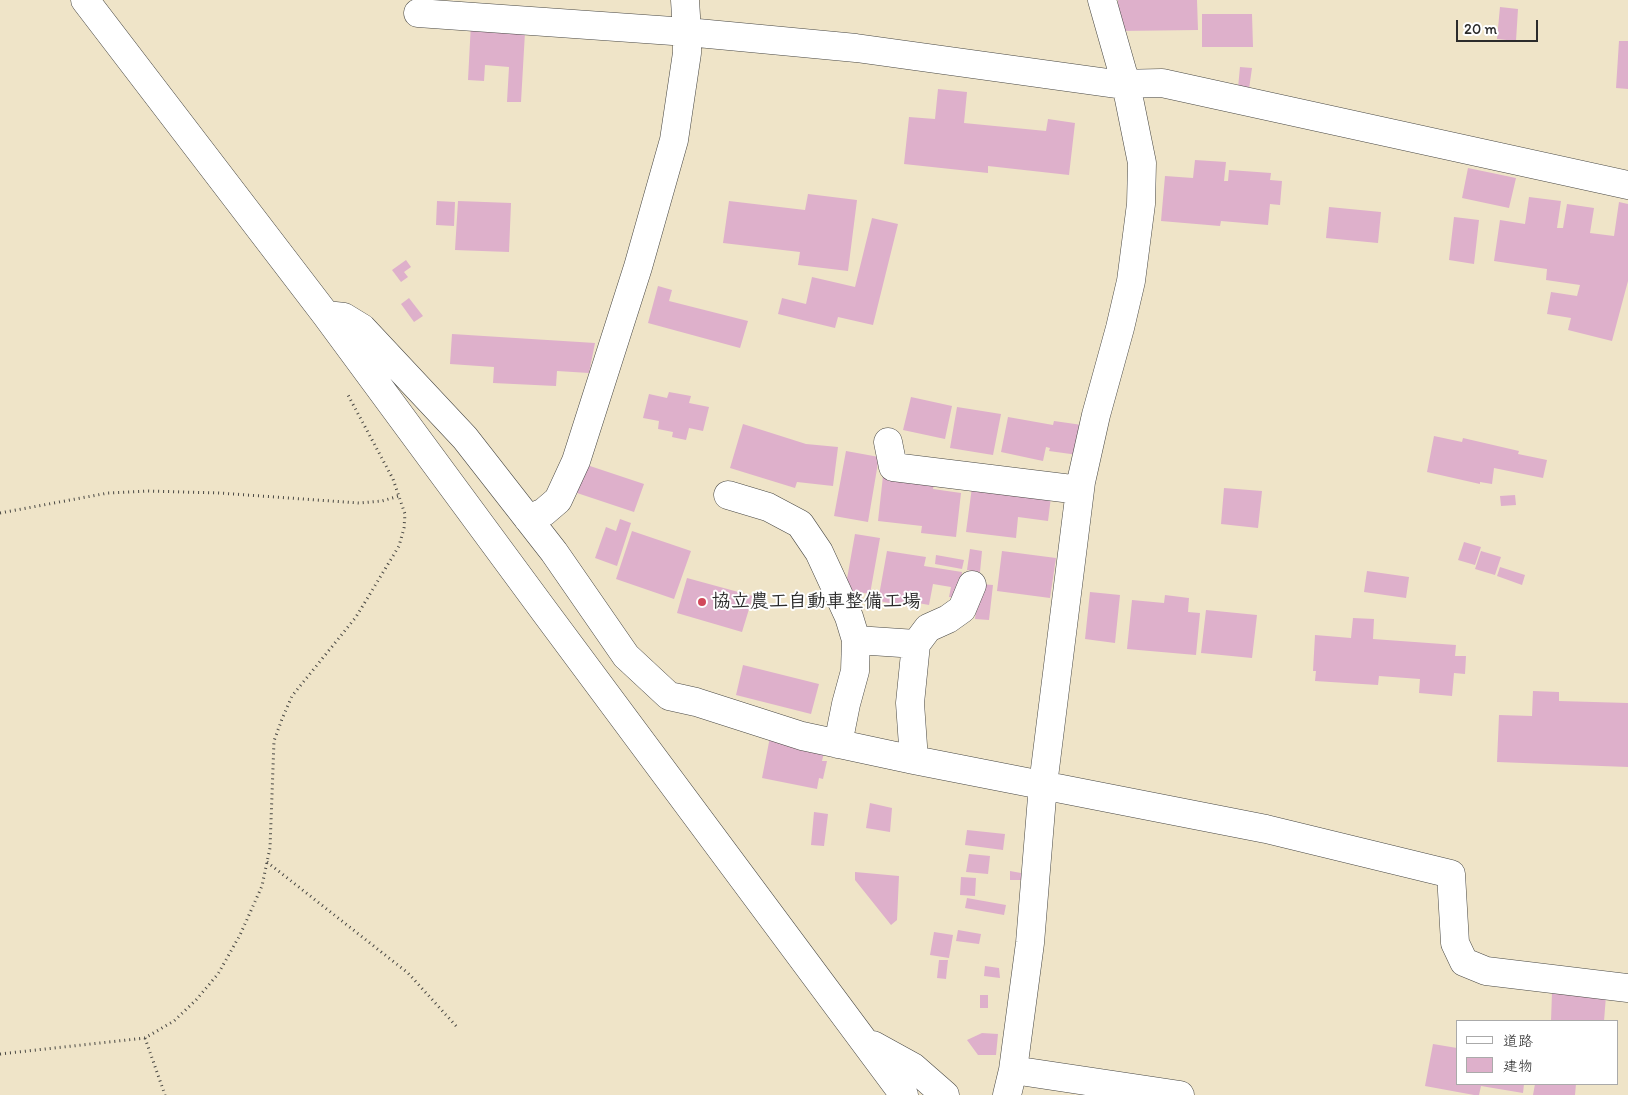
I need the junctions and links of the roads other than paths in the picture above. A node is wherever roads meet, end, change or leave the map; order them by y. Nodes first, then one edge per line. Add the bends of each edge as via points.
1 (85, 0) edge
2 (685, 0) edge
3 (1102, 0) edge
4 (418, 13) dead end
5 (687, 32) junction
6 (1126, 84) junction
7 (1628, 185) edge
8 (326, 316) junction
9 (888, 442) dead end
10 (1080, 490) junction
11 (728, 495) dead end
12 (528, 520) junction
13 (972, 585) dead end
14 (856, 640) junction
15 (916, 644) junction
16 (838, 744) junction
17 (914, 760) junction
18 (1043, 785) junction
19 (1628, 988) edge
20 (865, 1041) junction
21 (1010, 1082) edge
22 (904, 1095) edge
23 (946, 1095) edge
24 (1180, 1095) edge

1 - 8 street
2 - 5 street
3 - 6 street
4 - 5 street
5 - 6 street via 856,48
5 - 12 street via 674,140 638,267 576,461 558,500
6 - 7 street via 1162,83
6 - 10 street via 1142,163 1142,204 1131,281
8 - 12 street via 344,318 362,328 465,438
8 - 20 street
9 - 10 street via 893,468
10 - 18 street
11 - 14 street via 768,507 800,524 819,552
12 - 16 street via 626,656 669,696
13 - 15 street via 962,609 928,628
14 - 15 street
14 - 16 street via 855,671
15 - 17 street via 910,703
16 - 17 street
17 - 18 street
18 - 19 street via 1266,828 1451,874 1455,943 1464,962 1486,971
18 - 21 street via 1030,943
20 - 22 street
20 - 23 street via 914,1067
21 - 24 street

